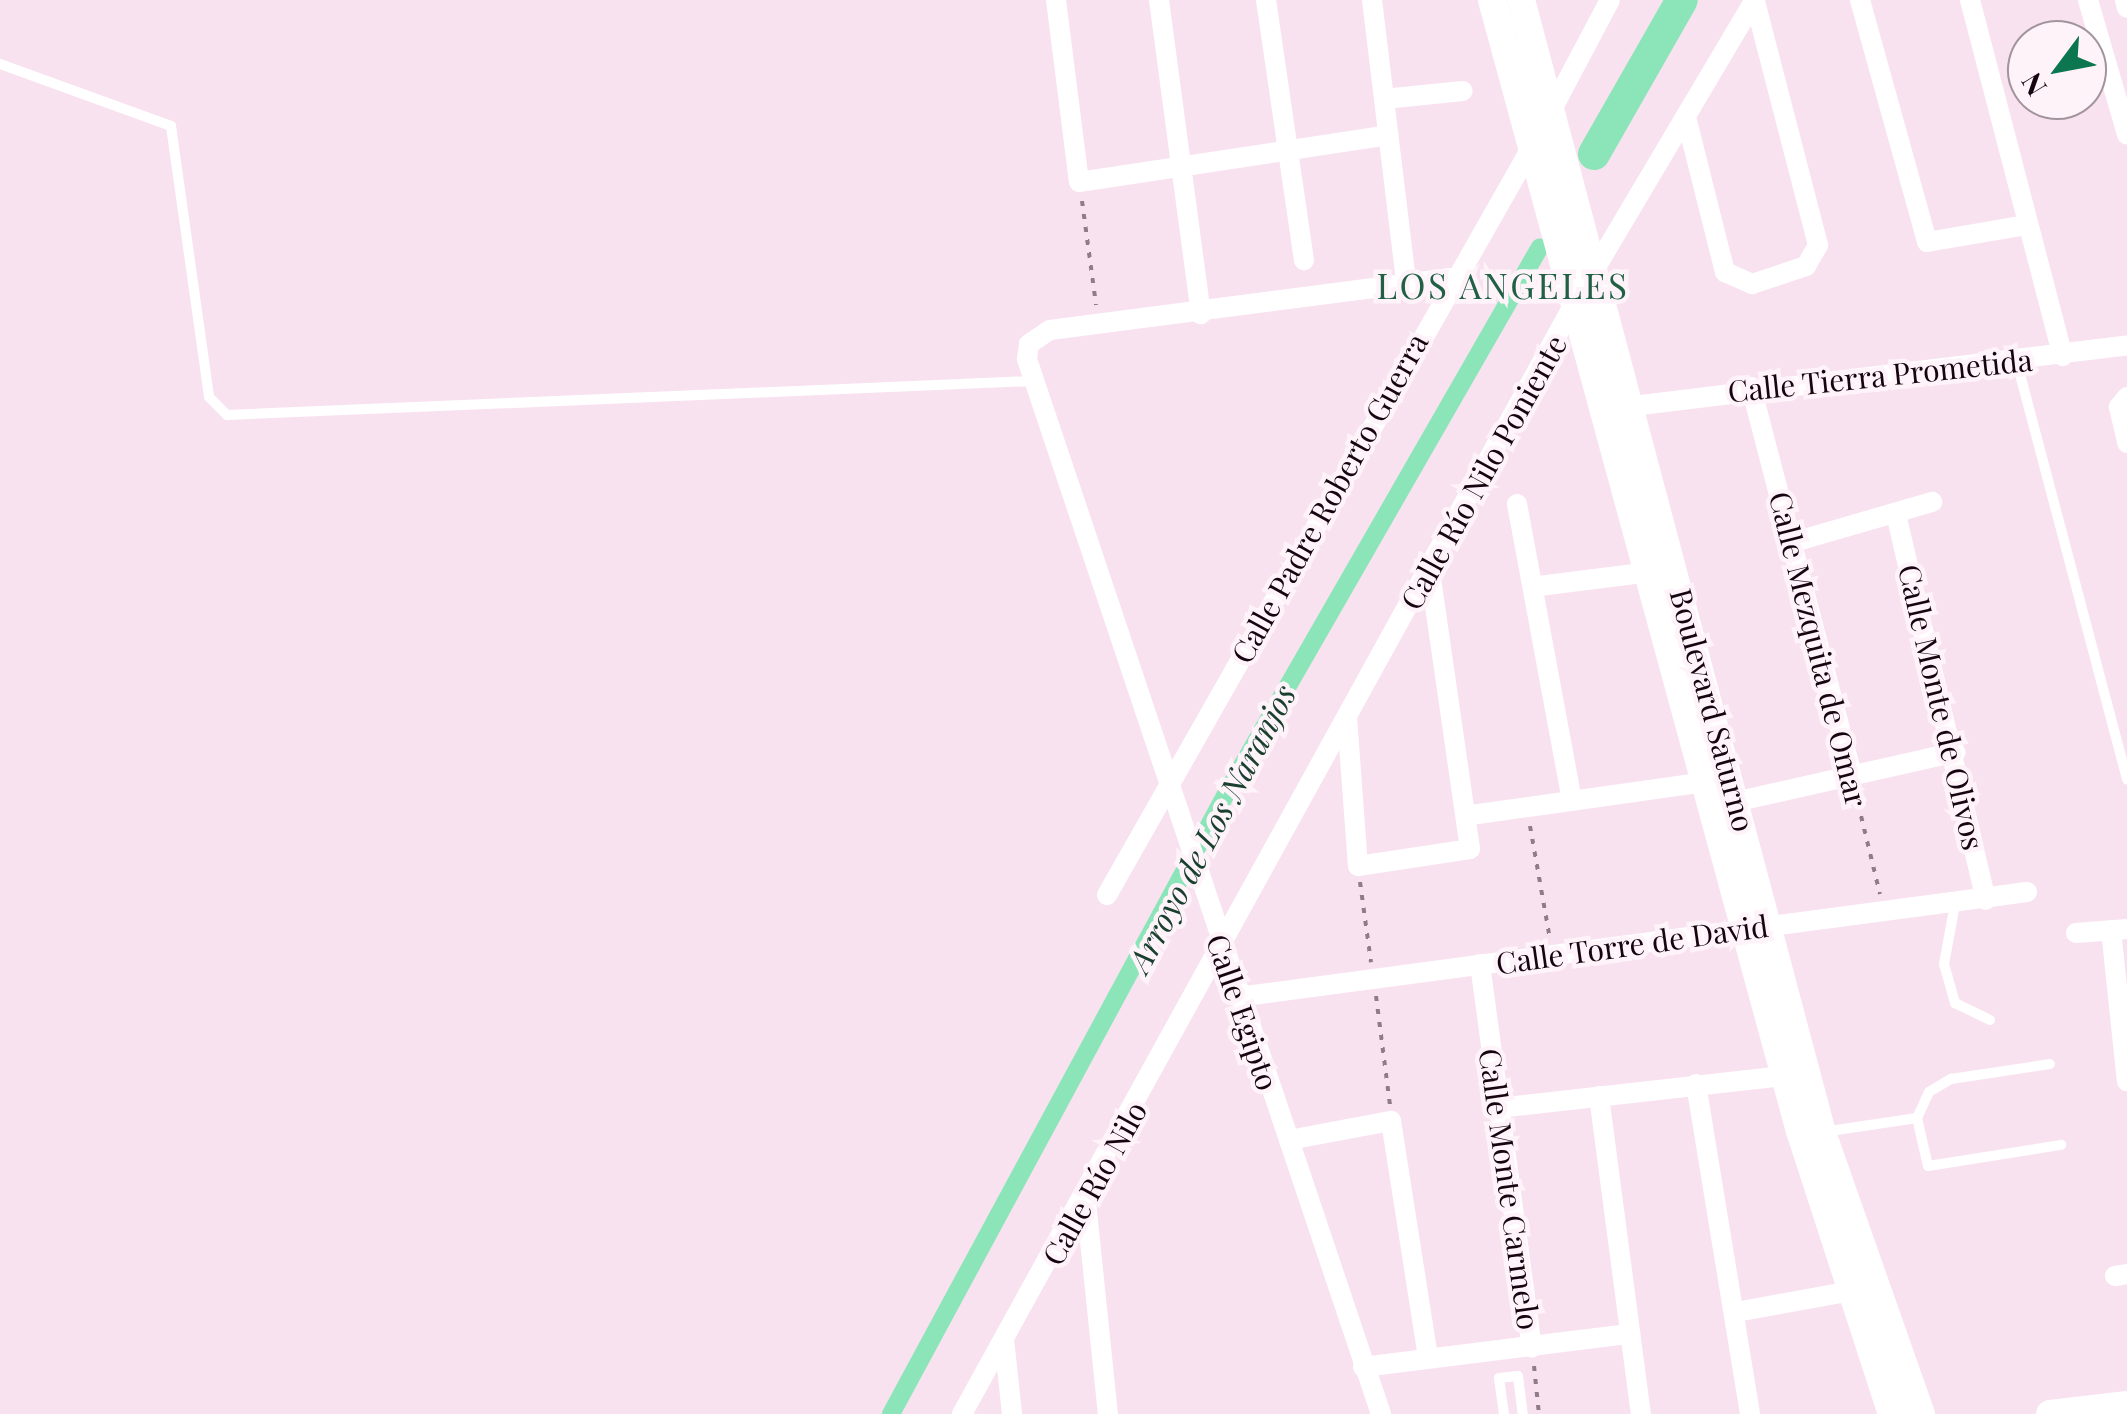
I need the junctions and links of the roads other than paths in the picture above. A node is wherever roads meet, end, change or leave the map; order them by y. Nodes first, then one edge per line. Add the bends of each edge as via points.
1 (1056, 0) edge
2 (1159, 0) edge
3 (1266, 0) edge
4 (1372, 0) edge
5 (1492, 0) edge
6 (1521, 0) edge
7 (1610, 0) edge
8 (1860, 0) edge
9 (1970, 0) edge
10 (2088, 0) edge
11 (2124, 0) edge
12 (1755, 1) edge
13 (2127, 8) edge
14 (0, 64) edge
15 (1463, 91) dead end
16 (1384, 98) junction
17 (1552, 110) junction
18 (1686, 122) junction
19 (2127, 134) edge
20 (1388, 136) junction
21 (1532, 147) junction
22 (1287, 150) junction
23 (1182, 167) junction
24 (2026, 225) junction
25 (1304, 260) dead end
26 (1594, 270) junction
27 (1451, 278) junction
28 (1406, 282) junction
29 (1573, 306) junction
30 (1201, 314) junction
31 (2127, 345) edge
32 (2063, 356) junction
33 (2016, 358) junction
34 (1032, 381) junction
35 (1751, 387) junction
36 (2127, 397) edge
37 (1633, 406) junction
38 (2127, 443) edge
39 (1932, 502) dead end
40 (1517, 504) dead end
41 (1896, 514) junction
42 (1794, 542) junction
43 (1650, 572) junction
44 (1430, 573) junction
45 (1540, 586) junction
46 (1346, 716) junction
47 (1956, 752) junction
48 (1850, 772) junction
49 (2127, 780) edge
50 (1704, 782) junction
51 (1167, 788) junction
52 (1572, 800) junction
53 (1739, 801) junction
54 (1471, 814) junction
55 (2027, 892) dead end
56 (1107, 894) dead end
57 (1986, 900) junction
58 (1956, 903) junction
59 (1756, 926) junction
60 (2119, 929) edge
61 (2076, 934) dead end
62 (1221, 949) junction
63 (1480, 964) junction
64 (1238, 997) junction
65 (1990, 1020) dead end
66 (2050, 1064) dead end
67 (1785, 1076) junction
68 (2127, 1081) edge
69 (1696, 1084) junction
70 (1599, 1096) junction
71 (1498, 1108) junction
72 (1917, 1118) junction
73 (1822, 1132) junction
74 (1289, 1140) junction
75 (2061, 1146) dead end
76 (1086, 1202) junction
77 (1852, 1291) junction
78 (1736, 1312) junction
79 (1629, 1334) junction
80 (1004, 1339) junction
81 (1532, 1346) junction
82 (1428, 1357) junction
83 (1364, 1367) junction
84 (2127, 1404) edge
85 (2094, 1411) edge
86 (962, 1414) edge
87 (1012, 1414) edge
88 (1108, 1414) edge
89 (1381, 1414) edge
90 (1504, 1414) edge
91 (1523, 1414) edge
92 (1641, 1414) edge
93 (1750, 1414) edge
94 (1892, 1414) edge
95 (1921, 1414) edge
96 (2050, 1414) edge

1 - 23 street via 1079,182
2 - 23 street
3 - 22 street
4 - 16 street
5 - 21 street, Boulevard Saturno
6 - 17 street, Boulevard Saturno
7 - 17 street, Calle Padre Roberto Guerra
8 - 24 street via 1927,242
9 - 24 street
10 - 19 street
11 - 13 street
12 - 18 street, Calle Río Nilo Poniente
12 - 18 street via 1818,245 1806,266 1752,284 1732,279 1716,247
14 - 34 lane via 94,91 171,126 208,397 227,415
15 - 16 street
16 - 20 street
17 - 21 street, Calle Padre Roberto Guerra
17 - 26 street, Boulevard Saturno
18 - 26 street, Calle Río Nilo Poniente
20 - 22 street
20 - 28 street
21 - 27 street, Calle Padre Roberto Guerra
21 - 29 street, Boulevard Saturno
22 - 23 street
22 - 25 street
23 - 30 street
24 - 32 street
26 - 29 street, Calle Río Nilo Poniente
26 - 37 street, Boulevard Saturno
27 - 28 street
27 - 51 street, Calle Padre Roberto Guerra
28 - 30 street
29 - 43 street, Boulevard Saturno
29 - 44 street, Calle Río Nilo Poniente
30 - 34 street via 1037,335 1028,344
31 - 32 street, Calle Tierra Prometida
32 - 33 street, Calle Tierra Prometida
33 - 35 street, Calle Tierra Prometida
33 - 49 lane
34 - 51 street, Calle Egipto
35 - 37 street, Calle Tierra Prometida
35 - 42 street, Calle Mezquita de Omar
36 - 38 street via 2119,414
37 - 53 street, Boulevard Saturno
39 - 41 street
40 - 45 street
41 - 42 street
41 - 47 street, Calle Monte de Olivos
42 - 48 street, Calle Mezquita de Omar
43 - 45 street
43 - 50 street, Boulevard Saturno
44 - 46 street, Calle Río Nilo Poniente
44 - 54 street
45 - 52 street
46 - 54 street via 1358,866 1457,856 1472,843
46 - 62 street, Calle Río Nilo Poniente
47 - 48 street
47 - 57 street, Calle Monte de Olivos
48 - 53 street
50 - 52 street
50 - 59 street, Boulevard Saturno
51 - 56 street, Calle Padre Roberto Guerra
51 - 62 street, Calle Egipto
52 - 54 street
53 - 59 street, Boulevard Saturno
55 - 57 street, Calle Torre de David
57 - 58 street, Calle Torre de David
58 - 59 street, Calle Torre de David
58 - 65 lane via 1946,922 1952,990 1956,1003
59 - 63 street, Calle Torre de David
59 - 67 street, Boulevard Saturno
59 - 73 street, Boulevard Saturno
60 - 61 street
60 - 68 street
62 - 64 street, Calle Egipto
62 - 76 street, Calle Río Nilo
63 - 64 street, Calle Torre de David
63 - 71 street, Calle Monte Carmelo
64 - 74 street, Calle Egipto
66 - 72 lane via 1951,1079 1929,1092
67 - 69 street
67 - 77 street, Boulevard Saturno
69 - 70 street
69 - 78 street
70 - 71 street
70 - 79 street
71 - 81 street, Calle Monte Carmelo
72 - 73 lane
72 - 75 lane via 1928,1166
73 - 95 street, Boulevard Saturno
74 - 82 street via 1392,1120
74 - 83 street, Calle Egipto
76 - 80 street, Calle Río Nilo
76 - 88 street
77 - 78 street
77 - 94 street, Boulevard Saturno
78 - 93 street
79 - 81 street
79 - 92 street
80 - 86 street, Calle Río Nilo
80 - 87 street
81 - 82 street
82 - 83 street
83 - 89 street, Calle Egipto
84 - 85 street
85 - 96 street
90 - 91 lane via 1499,1378 1518,1376

